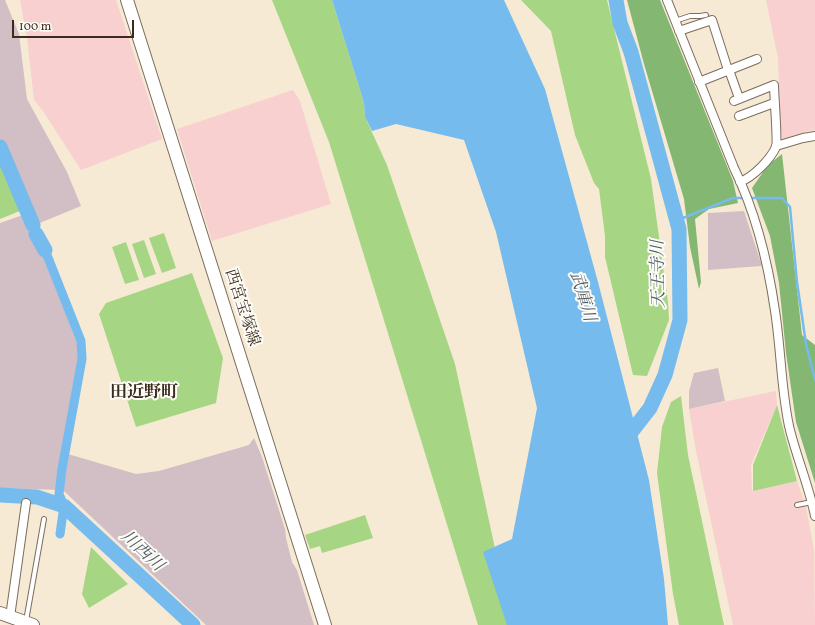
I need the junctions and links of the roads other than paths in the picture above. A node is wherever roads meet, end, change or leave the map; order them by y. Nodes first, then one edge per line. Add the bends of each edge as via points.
1 (127, 0) edge
2 (666, 0) edge
3 (706, 15) dead end
4 (675, 21) junction
5 (679, 31) junction
6 (757, 59) dead end
7 (728, 70) junction
8 (699, 82) junction
9 (774, 103) junction
10 (739, 116) dead end
11 (815, 136) edge
12 (776, 146) junction
13 (740, 182) junction
14 (812, 502) junction
15 (26, 503) dead end
16 (797, 505) dead end
17 (815, 516) edge
18 (44, 519) dead end
19 (5, 615) edge
20 (29, 624) edge
21 (325, 625) edge

1 - 21 main road, 西宮宝塚線
2 - 4 street
3 - 4 lane via 690,16
4 - 5 street
5 - 7 street via 712,20 720,56
5 - 8 street
6 - 7 street
7 - 8 street
7 - 9 street via 737,99 774,85
8 - 13 street
9 - 10 street
9 - 12 street
11 - 12 street
12 - 13 street via 766,162
13 - 14 street via 764,247 789,426
14 - 16 lane
14 - 17 street
15 - 19 street
18 - 20 lane
19 - 20 main road

